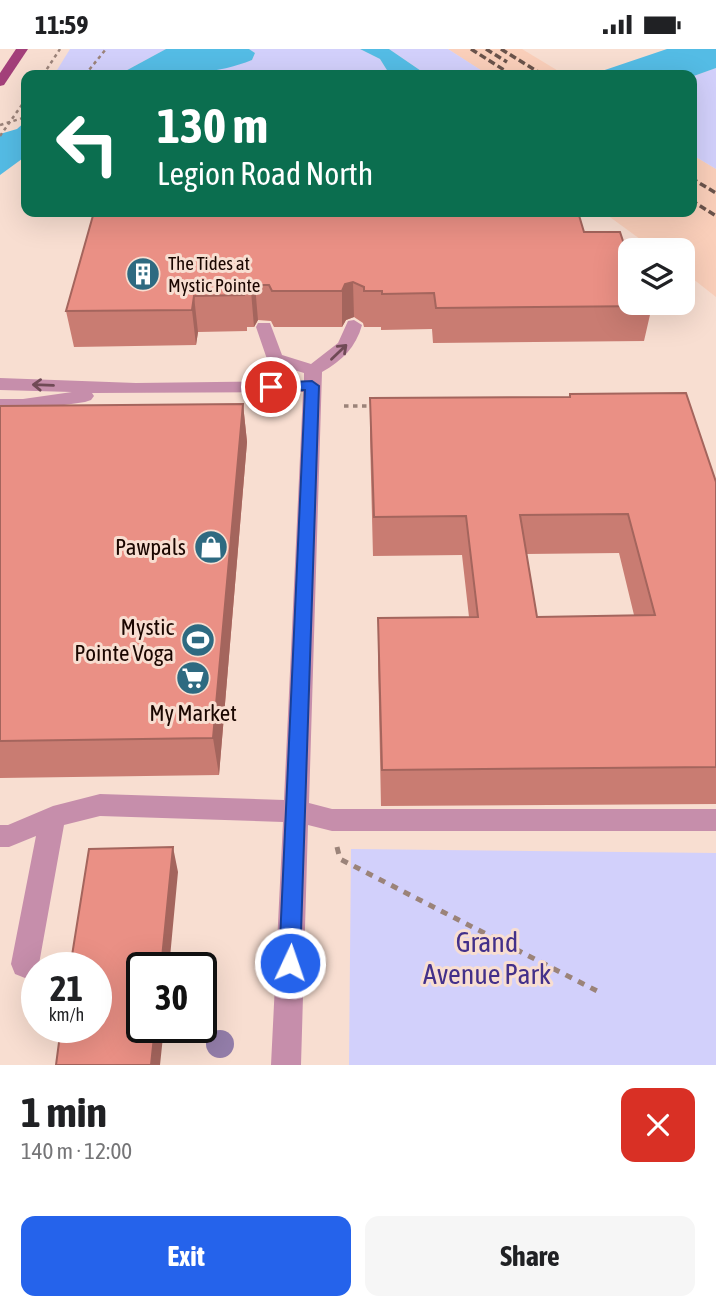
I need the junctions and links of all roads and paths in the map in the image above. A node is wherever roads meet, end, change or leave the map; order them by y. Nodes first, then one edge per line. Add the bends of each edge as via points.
1 (22, 49) edge
2 (61, 49) edge
3 (106, 49) edge
4 (47, 70) edge
5 (89, 70) edge
6 (0, 82) edge
7 (21, 106) edge
8 (21, 119) edge
9 (0, 125) edge
10 (0, 137) edge
11 (354, 325) dead end
12 (264, 327) dead end
13 (313, 378) junction
14 (0, 384) edge
15 (136, 389) junction
16 (0, 405) edge
17 (344, 406) dead end
18 (385, 406) edge
19 (296, 811) junction
20 (53, 817) junction
21 (332, 820) junction
22 (716, 820) edge
23 (0, 836) edge
24 (27, 952) edge
25 (599, 992) dead end
26 (286, 1065) edge

1 - 6 main road
2 - 4 path
3 - 5 path
7 - 10 path, bridge
8 - 9 path
13 -> 11 street via 340,354
12 - 13 street via 274,358
13 - 15 street
13 - 19 street
15 -> 14 street
15 - 16 street
17 - 18 path
19 - 20 street via 100,805
19 - 21 street
19 - 26 street
20 - 23 street
20 - 24 street
21 - 22 street via 669,812
21 - 25 path via 340,859

